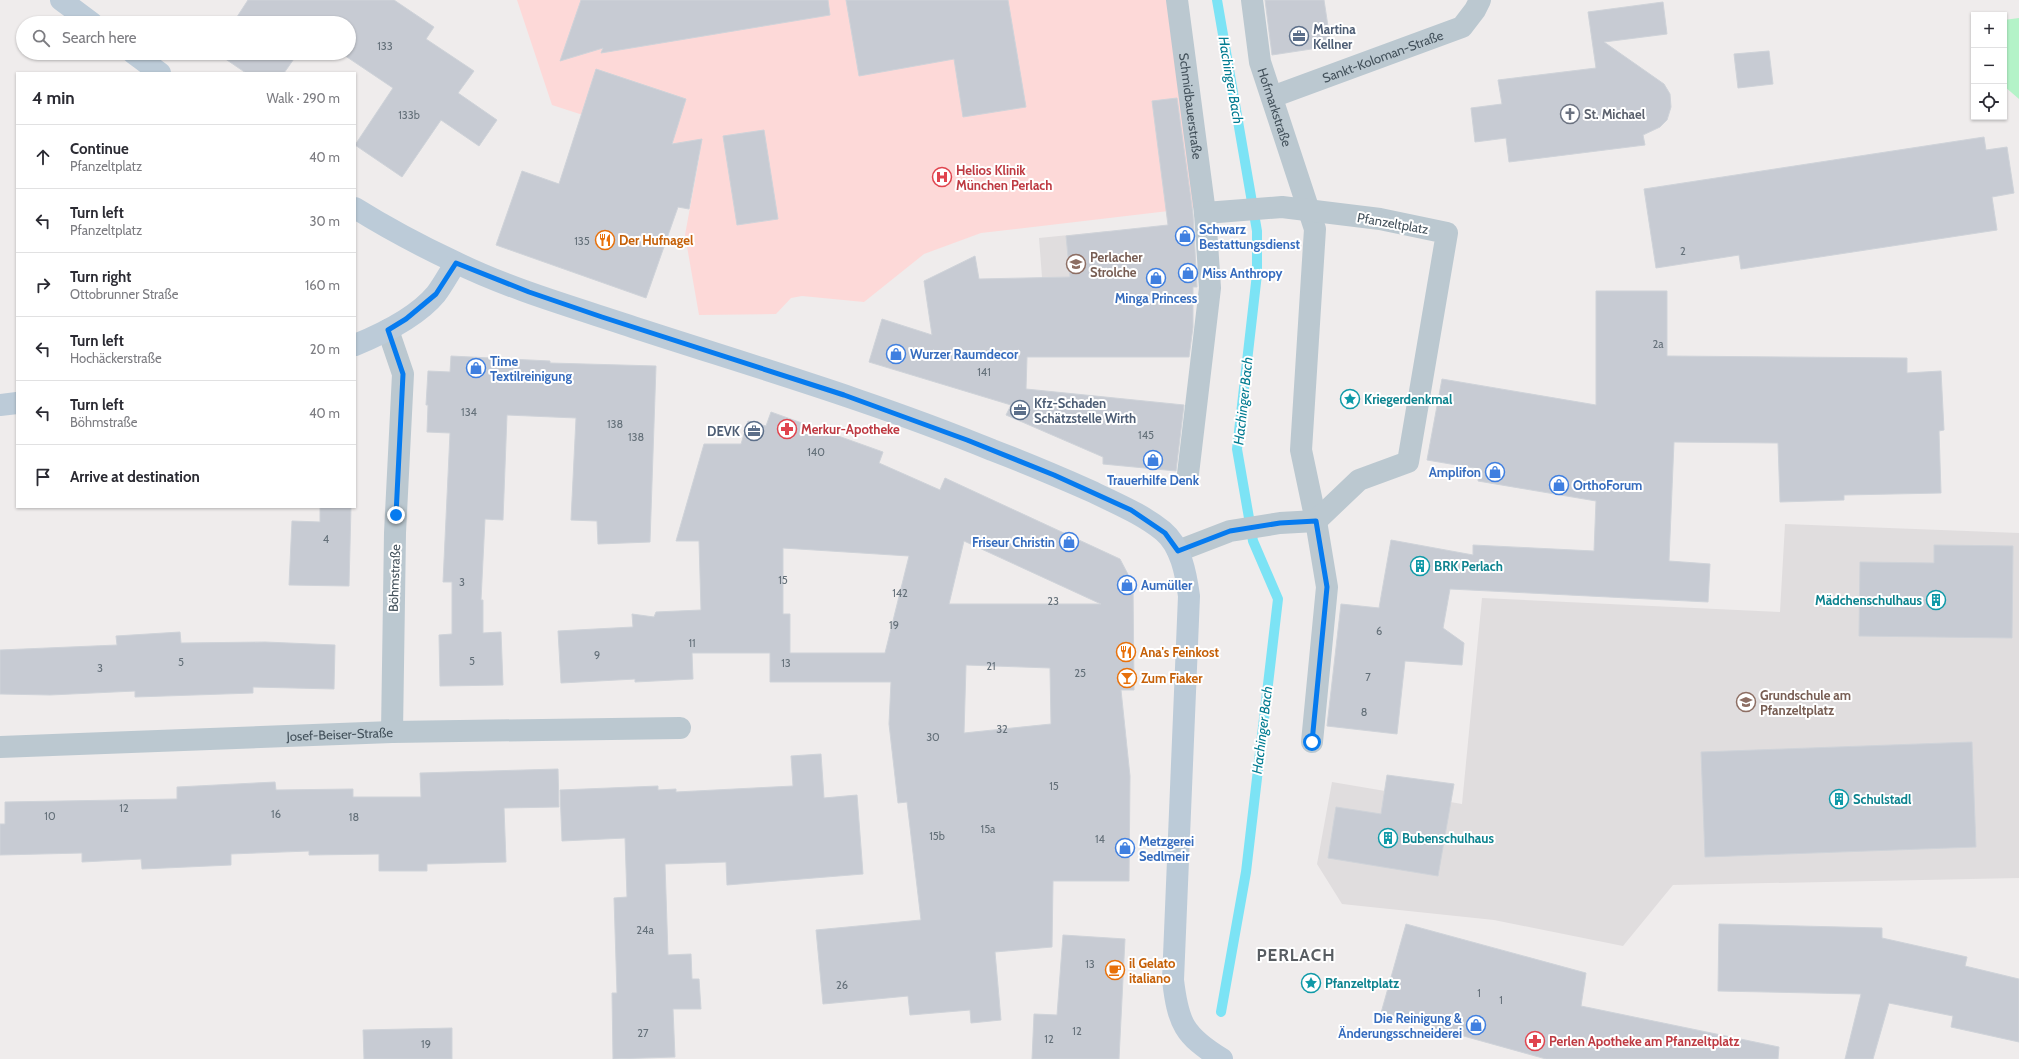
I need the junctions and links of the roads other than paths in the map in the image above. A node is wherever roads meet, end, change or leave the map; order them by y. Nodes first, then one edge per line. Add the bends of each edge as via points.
1 (61, 0) edge
2 (1177, 0) edge
3 (1252, 0) edge
4 (1480, 0) edge
5 (83, 16) edge
6 (142, 60) edge
7 (159, 72) edge
8 (1272, 97) junction
9 (356, 209) edge
10 (1308, 211) junction
11 (1205, 213) junction
12 (456, 263) junction
13 (388, 330) junction
14 (356, 345) edge
15 (16, 403) edge
16 (0, 405) edge
17 (1188, 474) dead end
18 (1316, 521) junction
19 (1178, 551) junction
20 (680, 728) dead end
21 (392, 732) junction
22 (1312, 742) dead end
23 (0, 747) edge
24 (1208, 1056) edge

1 - 5 main road
2 - 11 street, Schmidbauerstraße
3 - 8 street, Hofmarkstraße via 1260,62
4 - 8 street, Sankt-Koloman-Straße via 1462,27
6 - 7 main road
8 - 10 street, Hofmarkstraße
9 - 12 main road
10 - 11 street via 1282,206
10 - 18 street via 1315,229 1301,450
10 - 18 street, Pfanzeltplatz via 1380,219 1447,233 1408,462 1359,480
11 - 17 street via 1210,288
12 - 13 main road via 436,294
12 - 19 main road via 594,314 844,395 967,440 1131,510 1165,533
13 - 14 main road
13 - 21 street, Böhmstraße via 403,374 395,548
15 - 16 main road
18 - 19 street via 1280,523 1230,531
18 - 22 street via 1327,587
19 - 24 main road via 1186,575 1189,606 1173,980 1180,1022
20 - 21 street, Josef-Beiser-Straße
21 - 23 street, Josef-Beiser-Straße

